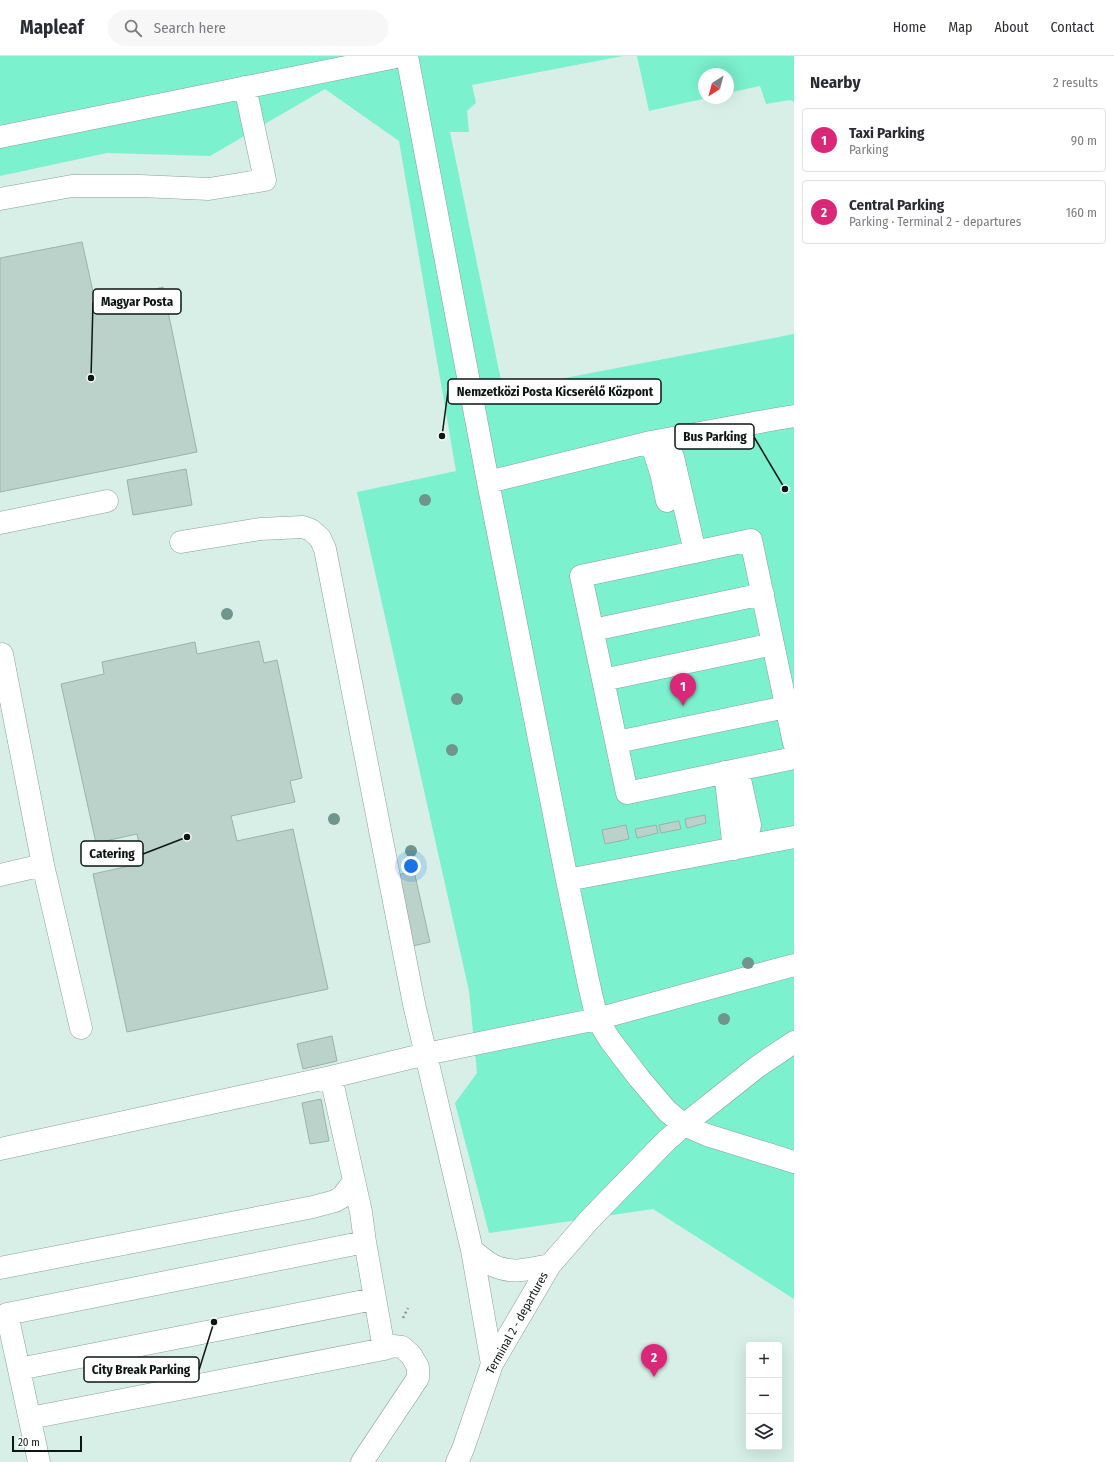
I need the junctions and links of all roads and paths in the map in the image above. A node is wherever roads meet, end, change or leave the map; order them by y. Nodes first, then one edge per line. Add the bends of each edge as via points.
1 (401, 56) edge
2 (407, 56) edge
3 (245, 88) junction
4 (0, 137) edge
5 (0, 199) edge
6 (794, 416) edge
7 (651, 442) junction
8 (488, 482) junction
9 (106, 501) dead end
10 (0, 523) edge
11 (181, 542) dead end
12 (688, 554) junction
13 (763, 594) junction
14 (593, 630) junction
15 (773, 644) junction
16 (2, 654) dead end
17 (603, 680) junction
18 (786, 707) junction
19 (617, 742) junction
20 (794, 743) edge
21 (794, 758) edge
22 (732, 771) junction
23 (794, 837) edge
24 (734, 849) junction
25 (43, 865) junction
26 (0, 875) edge
27 (567, 880) junction
28 (794, 965) edge
29 (597, 1019) junction
30 (81, 1028) dead end
31 (794, 1042) edge
32 (426, 1054) junction
33 (331, 1077) junction
34 (684, 1125) junction
35 (0, 1149) edge
36 (794, 1162) edge
37 (354, 1181) junction
38 (364, 1242) junction
39 (472, 1250) junction
40 (550, 1265) junction
41 (0, 1266) edge
42 (374, 1299) junction
43 (393, 1348) junction
44 (492, 1364) junction
45 (19, 1370) junction
46 (30, 1418) junction
47 (462, 1458) edge
48 (39, 1462) edge
49 (362, 1462) edge

1 - 3 street
2 - 8 street
3 - 4 street
3 - 5 street via 264,180 209,189 72,186
6 - 7 street
7 - 8 street
7 - 12 street
8 - 27 street
9 - 10 street
11 - 32 street via 260,529 303,527 320,538 326,549 412,996
12 - 13 street via 751,540
12 - 14 street via 581,576
13 - 14 street
13 - 15 street
14 - 17 street
15 - 17 street
15 - 18 street
16 - 25 street
17 - 19 street
18 - 19 street
18 - 20 street
19 - 22 street via 627,793
21 - 22 street
22 - 24 street via 750,825 747,837
23 - 24 street
24 - 27 street
25 - 26 street
25 - 30 street
27 - 29 street
28 - 29 street
29 - 32 street
29 - 34 street via 639,1078 667,1111
31 - 34 street, Terminal 2 - departures via 757,1067
32 - 33 street
32 - 39 street
33 - 35 street
33 - 37 street
34 - 36 street via 707,1135
34 - 40 street, Terminal 2 - departures via 590,1219
37 - 38 street
37 - 41 street via 342,1197 313,1207
38 - 42 street
38 - 45 street via 7,1314
39 - 40 street via 492,1265 509,1271 519,1272
39 - 44 street
40 - 44 street, Terminal 2 - departures
42 - 43 street
42 - 45 street
43 - 46 street
43 - 49 street via 411,1355 418,1367 418,1378
44 - 47 street, Terminal 2 - departures
45 - 46 street
46 - 48 street

